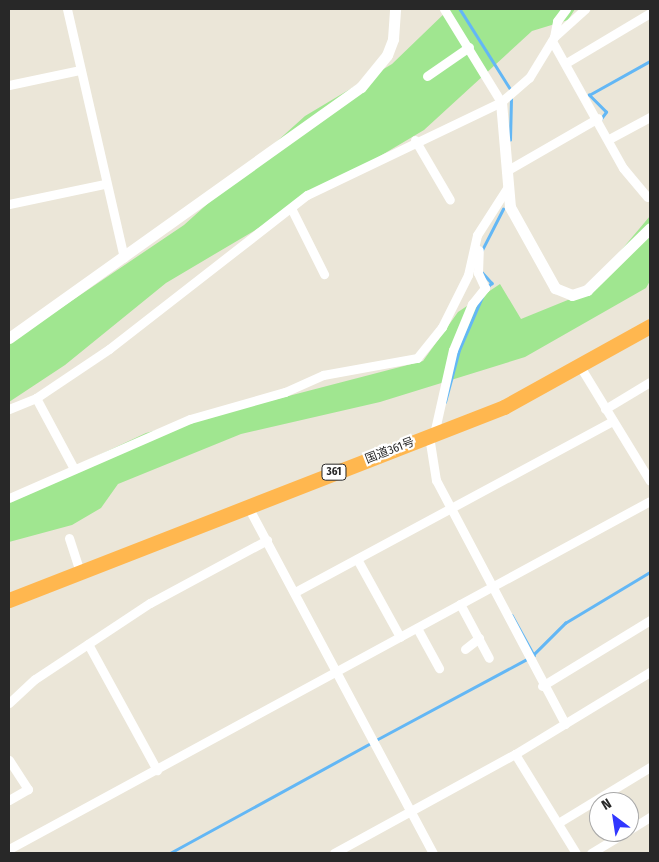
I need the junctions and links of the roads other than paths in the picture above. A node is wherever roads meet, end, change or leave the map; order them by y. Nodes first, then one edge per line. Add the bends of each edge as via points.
1 (67, 9) edge
2 (395, 9) edge
3 (444, 9) edge
4 (566, 9) edge
5 (585, 9) edge
6 (650, 13) edge
7 (553, 39) junction
8 (469, 48) junction
9 (566, 63) junction
10 (80, 70) junction
11 (427, 76) dead end
12 (9, 86) edge
13 (501, 102) junction
14 (650, 117) edge
15 (598, 118) junction
16 (609, 139) junction
17 (415, 140) junction
18 (506, 171) junction
19 (105, 184) junction
20 (507, 188) junction
21 (647, 197) dead end
22 (450, 200) dead end
23 (9, 204) edge
24 (290, 208) junction
25 (650, 228) edge
26 (124, 258) junction
27 (324, 274) dead end
28 (650, 326) edge
29 (9, 338) edge
30 (581, 368) junction
31 (650, 382) edge
32 (36, 398) junction
33 (14, 408) edge
34 (605, 409) junction
35 (9, 414) edge
36 (613, 421) junction
37 (431, 435) junction
38 (73, 467) junction
39 (650, 481) edge
40 (9, 498) edge
41 (650, 501) edge
42 (247, 504) junction
43 (452, 508) junction
44 (69, 538) dead end
45 (267, 540) junction
46 (357, 559) junction
47 (80, 571) junction
48 (495, 585) junction
49 (295, 592) junction
50 (9, 600) edge
51 (460, 604) junction
52 (650, 620) edge
53 (416, 628) junction
54 (400, 637) junction
55 (479, 638) junction
56 (88, 644) junction
57 (464, 648) dead end
58 (489, 658) dead end
59 (439, 668) dead end
60 (338, 670) junction
61 (650, 672) edge
62 (542, 686) junction
63 (9, 703) edge
64 (565, 724) junction
65 (515, 754) junction
66 (9, 760) edge
67 (650, 767) edge
68 (157, 770) junction
69 (9, 800) edge
70 (413, 810) junction
71 (650, 817) edge
72 (558, 823) junction
73 (639, 824) edge
74 (609, 842) edge
75 (12, 850) edge
76 (334, 853) edge
77 (433, 853) edge
78 (576, 853) edge
79 (591, 853) edge

1 - 10 street
2 - 26 street via 393,40 387,55 361,87
3 - 8 street
4 - 7 street via 557,21
5 - 7 street
6 - 9 street
7 - 9 street
7 - 13 street via 529,78
8 - 11 street
8 - 13 street
9 - 15 street
10 - 12 street
10 - 19 street
13 - 17 street
13 - 18 street
14 - 16 street
15 - 16 street
15 - 18 street
16 - 21 street via 623,168
17 - 22 street
17 - 24 street
18 - 20 street
19 - 23 street
19 - 26 street
20 - 25 street via 510,207 550,282 561,293 587,290
20 - 37 street via 476,258 485,288 472,304 452,350
20 - 38 street via 477,236 468,275 442,326 417,358 323,375 285,392 190,419
24 - 27 street
24 - 32 street via 109,349
26 - 29 street
28 - 30 highway, 国道361号 / 361
30 - 34 street
30 - 37 highway, 国道361号 / 361 via 504,407
31 - 34 street
32 - 33 street
32 - 38 street
33 - 35 street
34 - 36 street
36 - 39 street
36 - 43 street
37 - 42 highway, 国道361号 / 361
37 - 43 street via 436,480
38 - 40 street
41 - 48 street
42 - 45 street
42 - 47 highway, 国道361号 / 361
43 - 46 street
43 - 48 street
44 - 47 street
45 - 49 street
45 - 56 street via 150,603
46 - 49 street
46 - 54 street
47 - 50 highway, 国道361号 / 361
48 - 51 street
48 - 62 street
49 - 60 street
51 - 53 street
51 - 55 street
52 - 62 street
53 - 54 street
53 - 59 street
54 - 60 street
55 - 57 street
55 - 58 street
56 - 63 street via 35,679
56 - 68 street
60 - 68 street
60 - 70 street
61 - 64 street
62 - 64 street
64 - 65 street
65 - 70 street
65 - 72 street
66 - 69 street via 28,789
67 - 72 street
68 - 75 street
70 - 76 street
70 - 77 street
71 - 73 street
72 - 78 street
74 - 79 street

